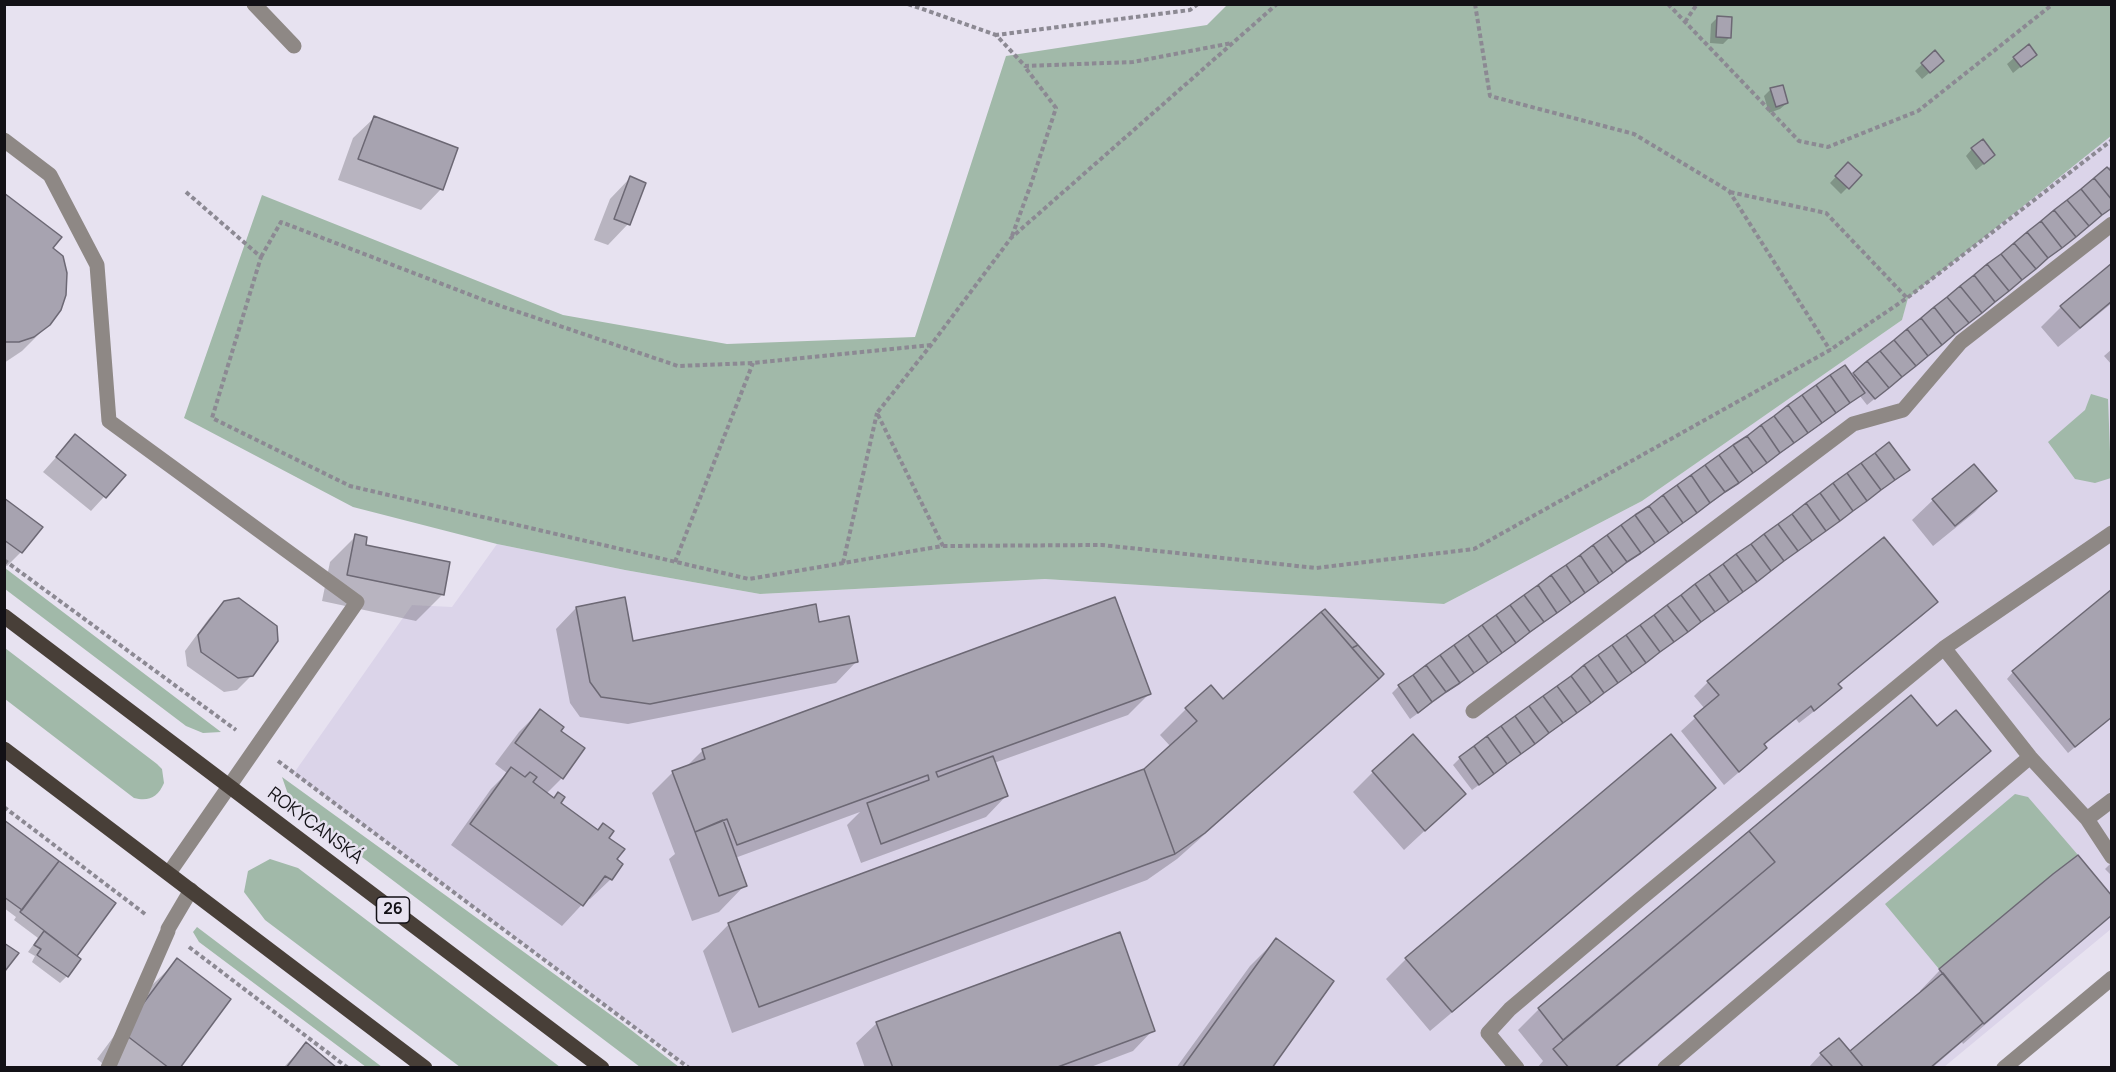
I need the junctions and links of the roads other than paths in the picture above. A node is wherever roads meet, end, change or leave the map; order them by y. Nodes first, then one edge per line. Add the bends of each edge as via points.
1 (254, 4) edge
2 (294, 46) dead end
3 (4, 140) edge
4 (2112, 224) edge
5 (2112, 533) edge
6 (4, 616) edge
7 (1944, 648) junction
8 (1473, 711) dead end
9 (4, 749) edge
10 (2030, 758) junction
11 (231, 787) junction
12 (2112, 800) edge
13 (2087, 819) junction
14 (2112, 857) edge
15 (169, 873) junction
16 (191, 890) junction
17 (2112, 978) edge
18 (108, 1068) edge
19 (424, 1068) edge
20 (602, 1068) edge
21 (1517, 1068) edge
22 (1665, 1068) edge
23 (2004, 1068) edge

1 - 2 lane
3 - 11 lane via 50,175 97,265 109,421 357,602
4 - 8 lane via 1961,342 1903,410 1853,424
5 - 7 lane
6 - 11 main road, ROKYCANSKÁ / 26
7 - 10 lane
7 - 21 lane via 1510,1009 1488,1034
9 - 15 main road
10 - 13 lane
10 - 22 lane
11 - 15 lane
11 - 20 main road, ROKYCANSKÁ / 26
12 - 13 lane
13 - 14 lane
15 - 16 main road
16 - 18 lane via 168,929
16 - 19 main road
17 - 23 lane

